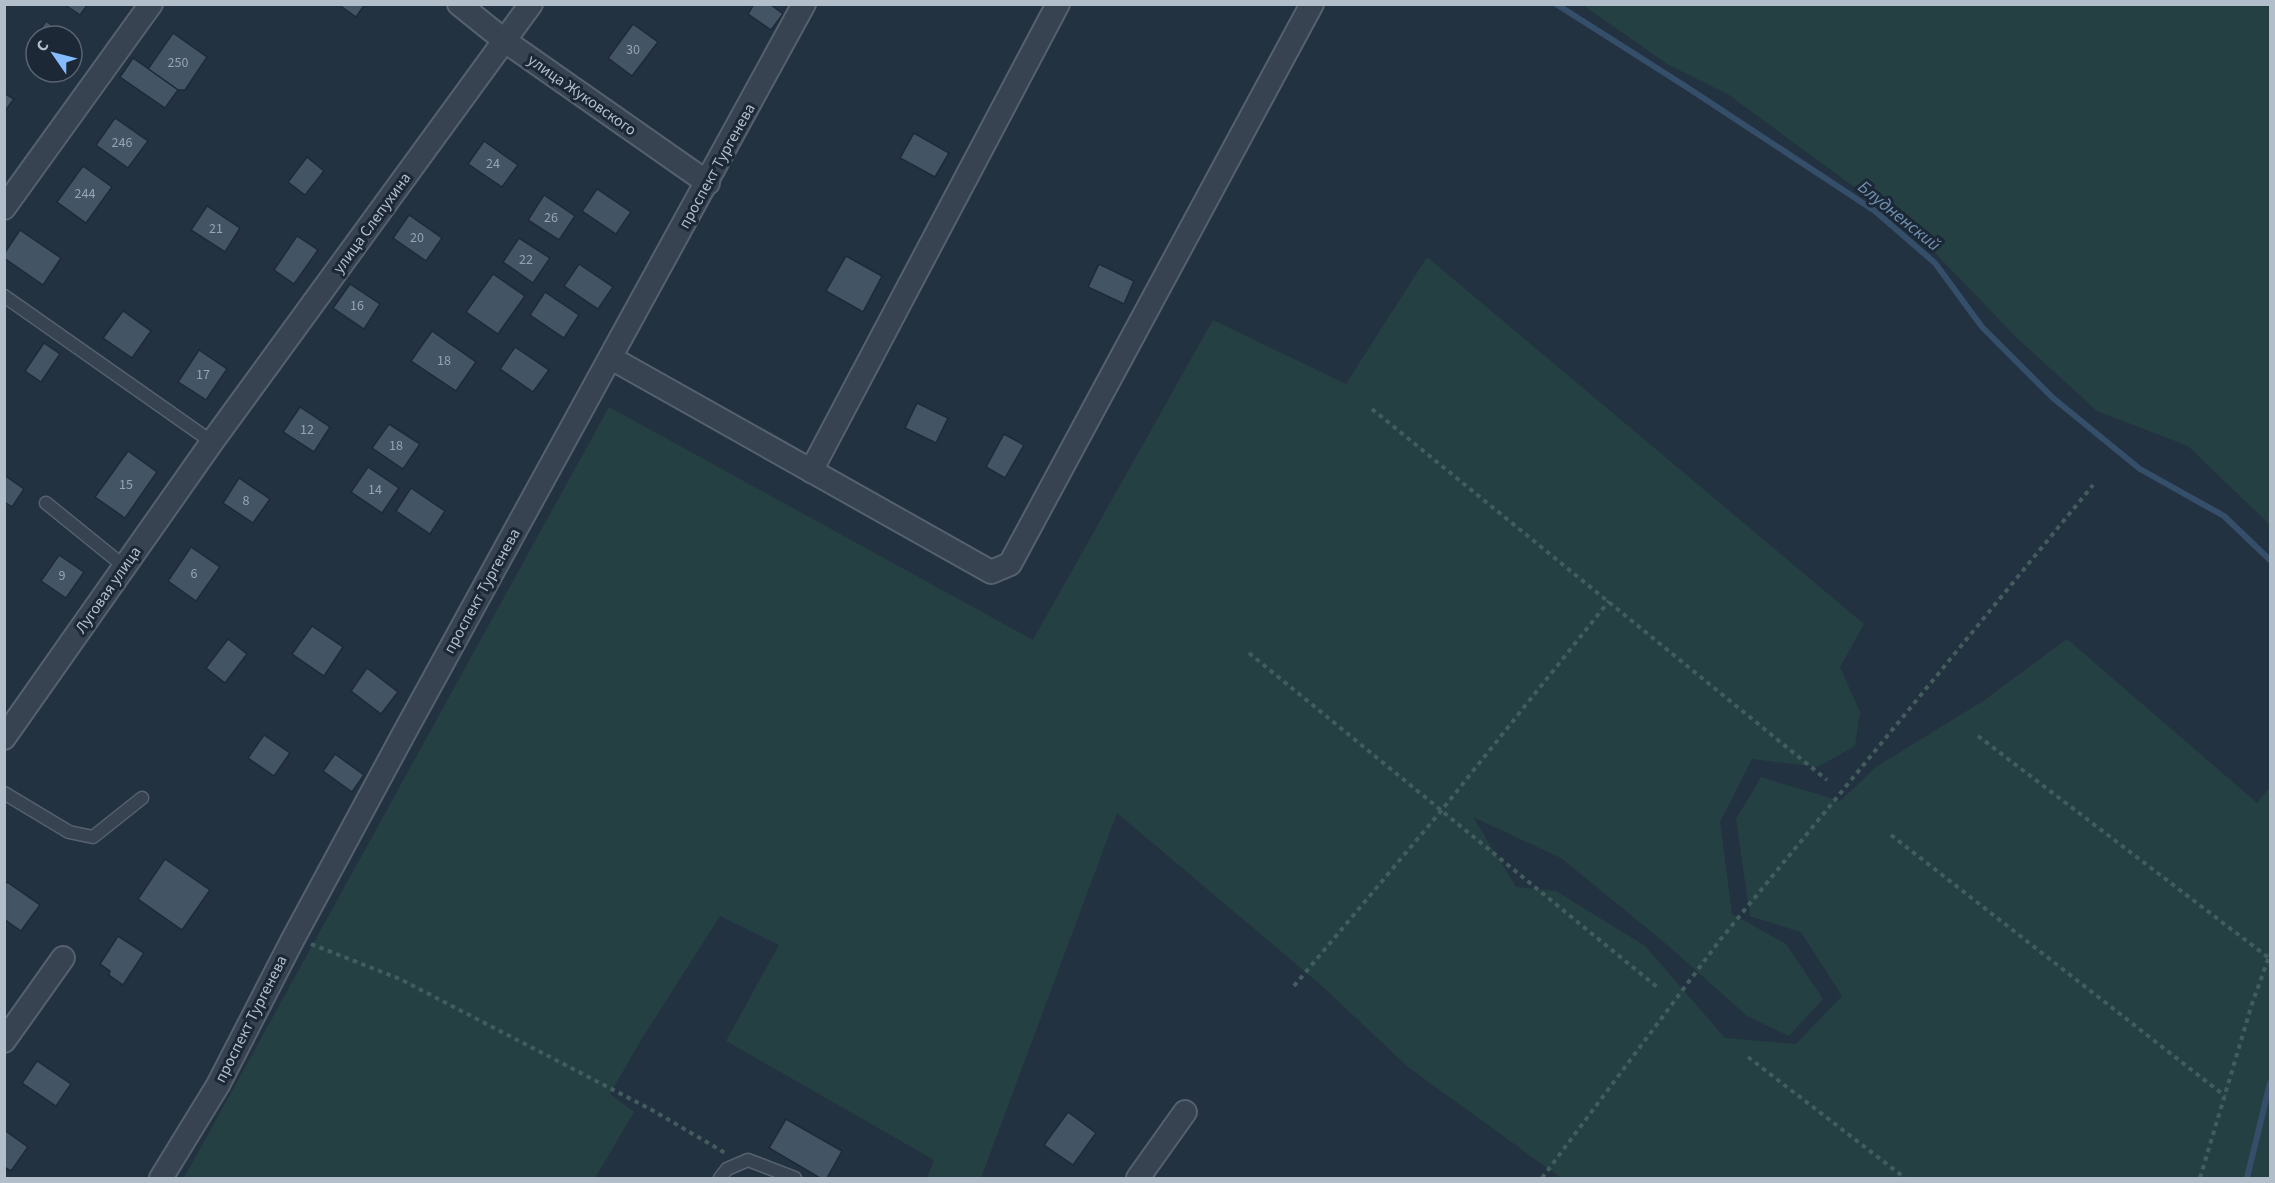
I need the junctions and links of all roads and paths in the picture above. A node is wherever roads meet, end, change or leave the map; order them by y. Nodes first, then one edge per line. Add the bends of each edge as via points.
1 (151, 4) edge
2 (459, 4) edge
3 (531, 4) edge
4 (804, 4) edge
5 (1058, 4) edge
6 (1312, 4) edge
7 (505, 41) junction
8 (708, 183) junction
9 (4, 208) edge
10 (4, 296) edge
11 (611, 358) junction
12 (1372, 409) dead end
13 (212, 442) junction
14 (811, 471) junction
15 (2093, 485) dead end
16 (46, 503) dead end
17 (125, 567) junction
18 (1609, 601) junction
19 (1249, 653) dead end
20 (1978, 736) dead end
21 (4, 738) edge
22 (1827, 780) dead end
23 (4, 793) edge
24 (142, 798) dead end
25 (1441, 811) junction
26 (1891, 835) dead end
27 (293, 939) junction
28 (2270, 956) edge
29 (63, 958) dead end
30 (1294, 986) dead end
31 (1658, 987) dead end
32 (4, 1041) edge
33 (1748, 1057) dead end
34 (2225, 1096) junction
35 (1185, 1112) dead end
36 (741, 1163) junction
37 (161, 1179) edge
38 (720, 1179) edge
39 (795, 1179) edge
40 (1138, 1179) edge
41 (1542, 1179) edge
42 (1905, 1179) edge
43 (2200, 1179) edge

1 - 9 street
2 - 7 street, улица Жуковского
3 - 7 street, улица Слепухина
4 - 8 street, проспект Тургенева
5 - 14 street
6 - 14 street via 1010,564 991,572
7 - 8 street, улица Жуковского
7 - 13 street, улица Слепухина
8 - 11 street, проспект Тургенева
10 - 13 lane
11 - 14 street
11 - 27 street, проспект Тургенева
12 - 18 path
13 - 17 street, Луговая улица
15 - 41 path via 1719,940
16 - 17 lane
17 - 21 street, Луговая улица
18 - 22 path
18 - 25 path
19 - 25 path
20 - 28 path
23 - 24 lane via 69,832 93,837
25 - 30 path
25 - 31 path
26 - 34 path
27 - 36 path via 400,979 652,1110
27 - 37 street, проспект Тургенева via 218,1085
28 - 34 path
29 - 32 street
33 - 42 path
34 - 43 path
35 - 40 street
36 - 38 lane via 727,1169
36 - 39 lane via 748,1160

